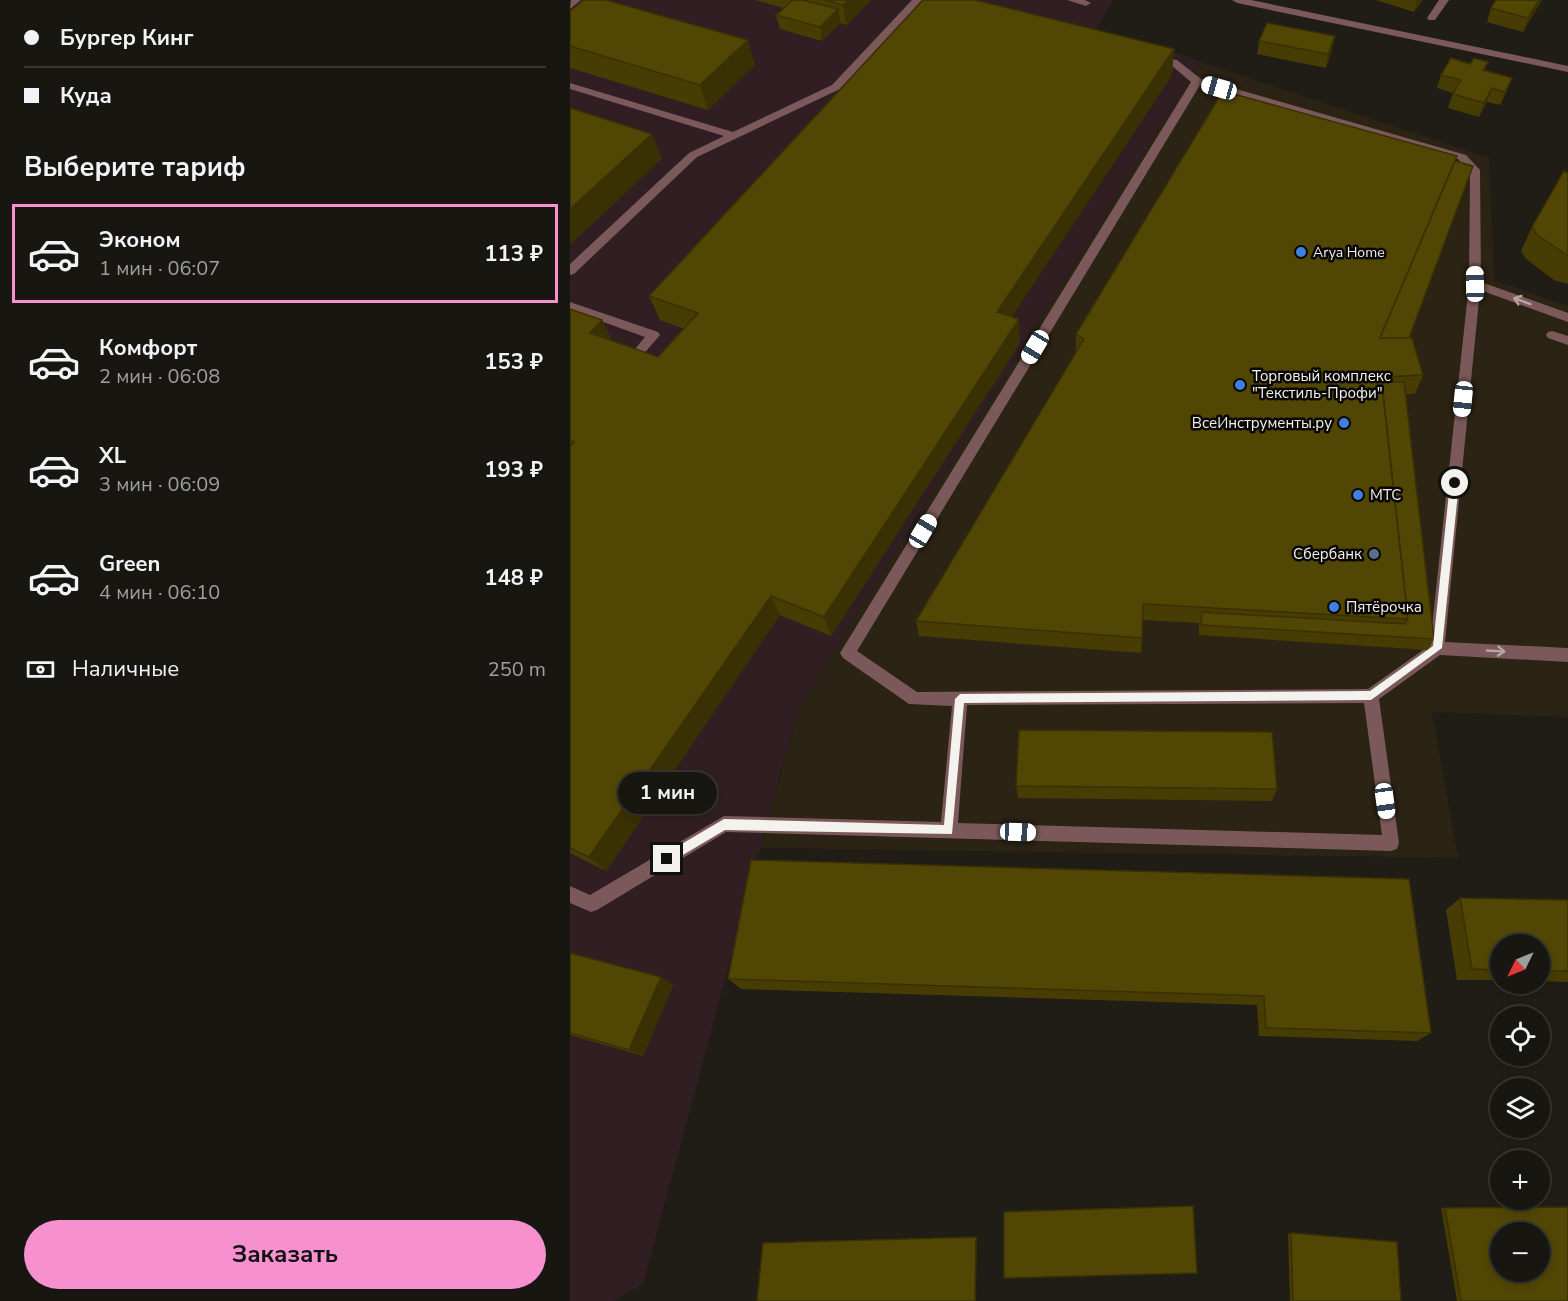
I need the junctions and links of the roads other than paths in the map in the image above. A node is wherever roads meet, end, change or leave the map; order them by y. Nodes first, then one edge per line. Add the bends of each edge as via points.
1 (576, 0) edge
2 (917, 0) edge
3 (1072, 0) edge
4 (1237, 0) edge
5 (1444, 0) edge
6 (1086, 3) dead end
7 (570, 6) edge
8 (1432, 18) dead end
9 (1139, 54) edge
10 (1568, 69) edge
11 (1197, 81) junction
12 (570, 86) edge
13 (733, 135) junction
14 (570, 271) edge
15 (1475, 284) junction
16 (570, 306) edge
17 (1568, 318) edge
18 (1552, 335) dead end
19 (1568, 341) edge
20 (637, 354) edge
21 (1437, 648) junction
22 (1568, 655) edge
23 (1371, 696) junction
24 (960, 699) junction
25 (948, 830) junction
26 (570, 894) edge

1 - 7 lane
2 - 13 lane via 836,87
3 - 6 lane
4 - 10 lane
5 - 8 lane
9 - 11 lane via 1173,62
11 - 15 lane via 1462,157 1476,172
11 - 24 lane via 848,653 914,699
12 - 13 lane
13 - 14 lane via 693,155
17 -> 15 lane
15 - 21 lane
16 - 20 lane via 654,335
18 - 19 lane
21 -> 22 lane
21 - 23 lane
23 - 24 lane
23 - 25 lane via 1391,843
24 - 25 lane
25 - 26 lane via 724,824 591,904

